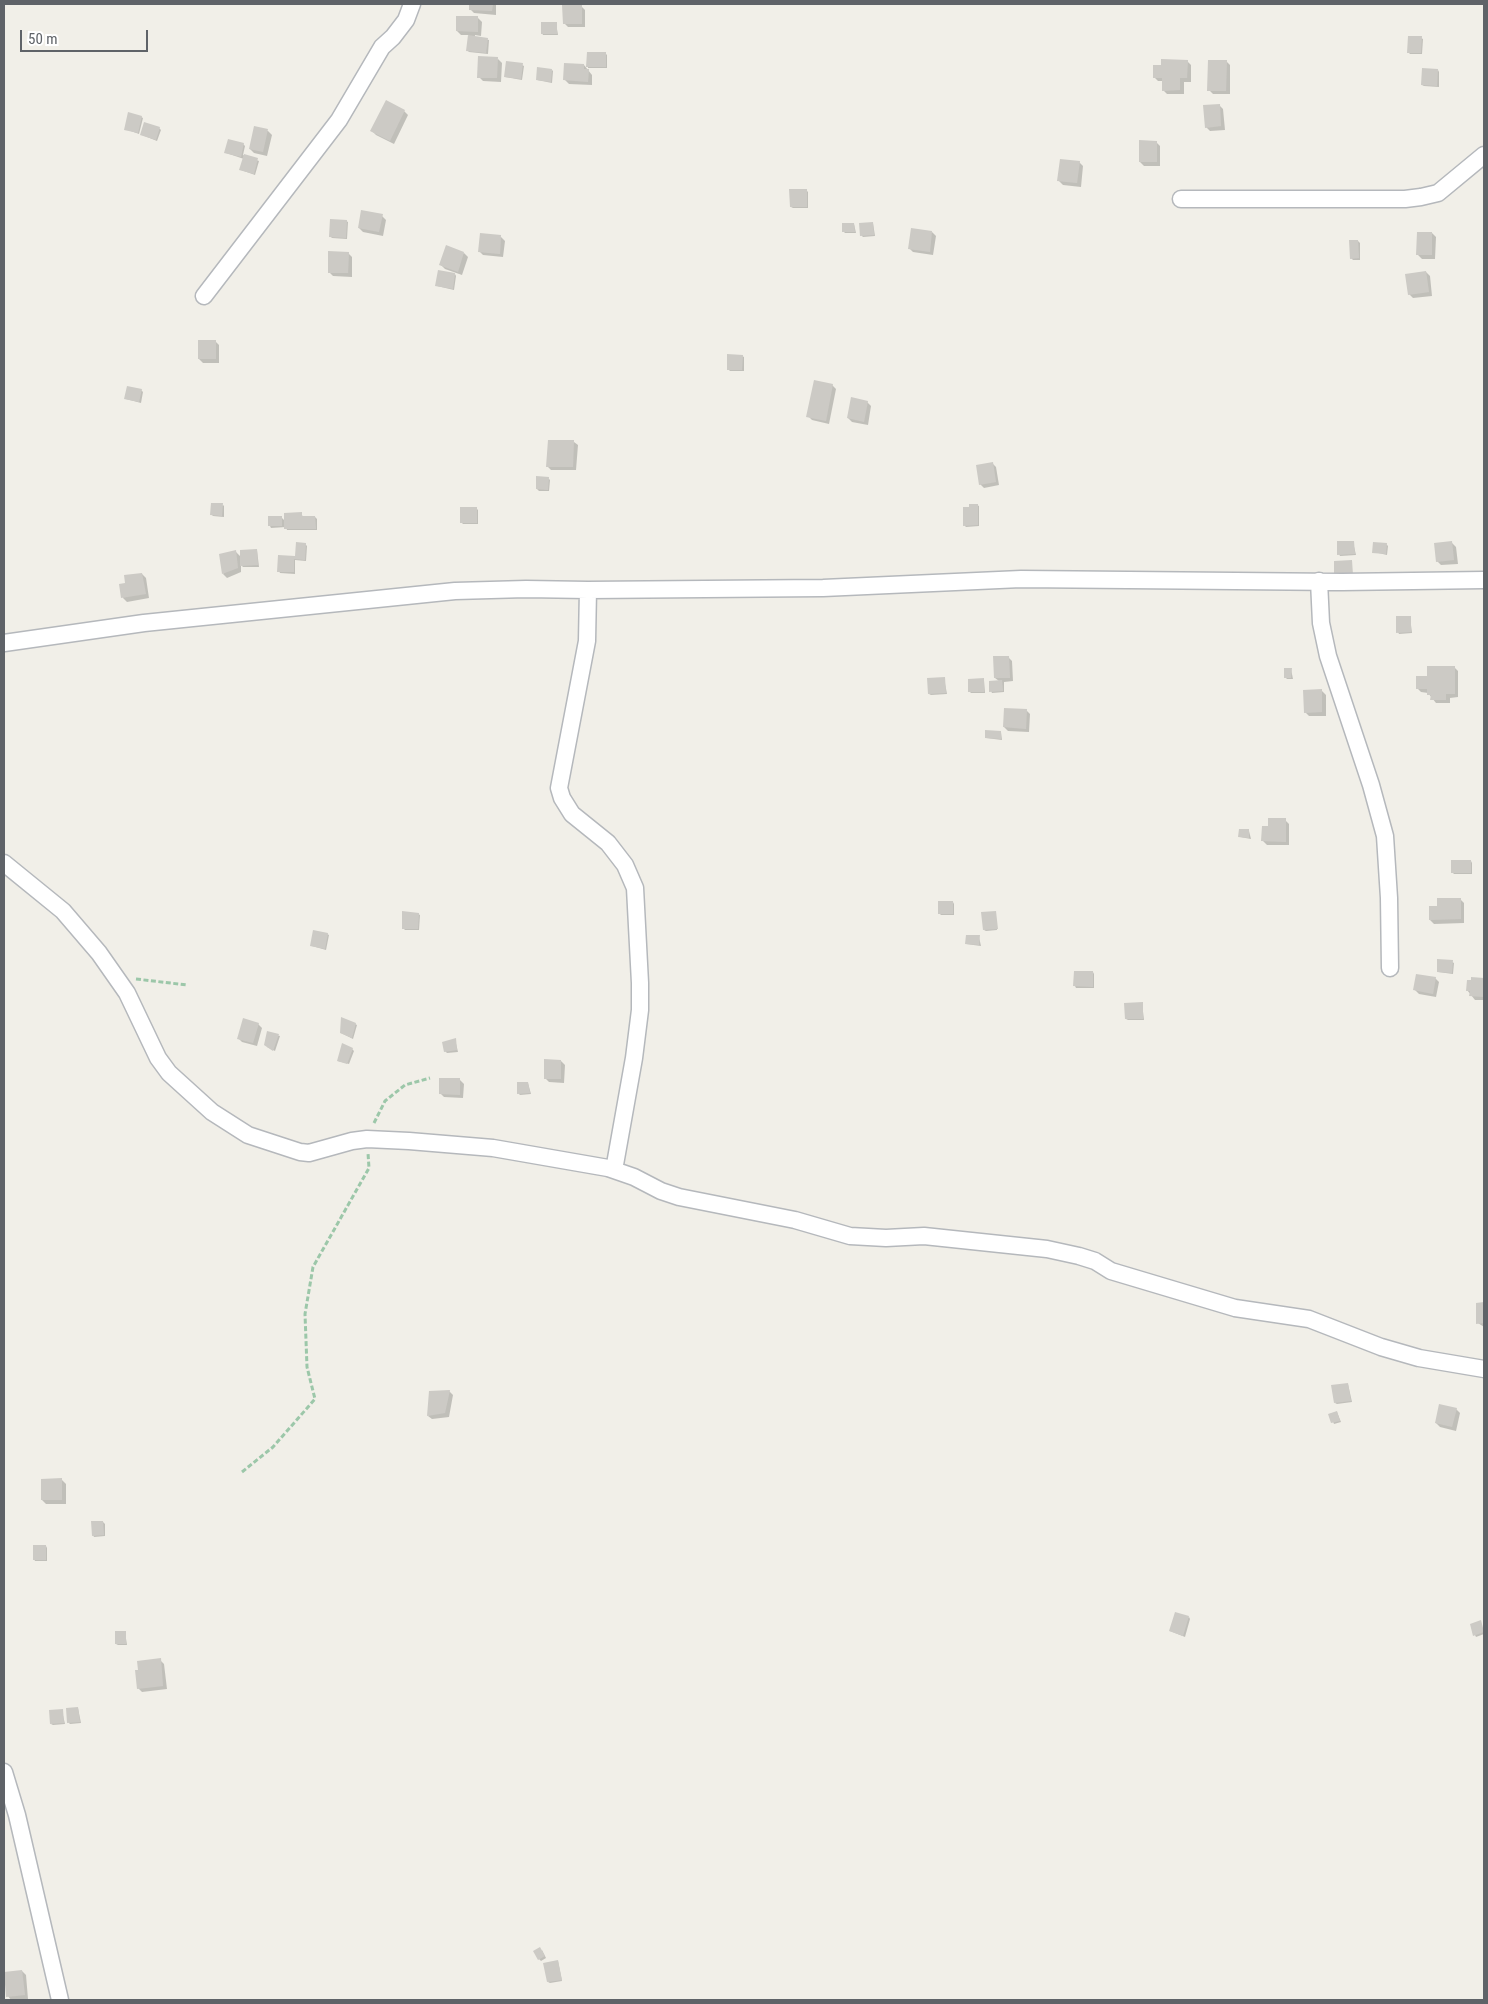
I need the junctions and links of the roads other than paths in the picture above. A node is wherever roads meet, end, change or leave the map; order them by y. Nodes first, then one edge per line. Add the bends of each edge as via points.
1 (412, 4) edge
2 (1484, 155) edge
3 (1181, 199) dead end
4 (204, 296) dead end
5 (1484, 580) edge
6 (1319, 581) junction
7 (588, 590) junction
8 (4, 643) edge
9 (4, 863) edge
10 (1390, 968) dead end
11 (614, 1170) junction
12 (1484, 1369) edge
13 (4, 1772) edge
14 (60, 2000) edge

1 - 4 street via 406,20 382,47 339,120
2 - 3 street via 1438,193 1421,197
5 - 6 street
6 - 7 street via 1021,579 823,588
6 - 10 street via 1321,623 1328,656 1386,836
7 - 8 street via 455,592 144,623
7 - 11 street via 587,641 559,788 572,814 608,843 625,865 635,888 640,1010
9 - 11 street via 63,911 99,953 118,978 158,1058 169,1073 212,1112 248,1135 309,1153 352,1141 409,1141 493,1148
11 - 12 street via 679,1197 795,1220 850,1236 924,1236 1072,1254 1095,1261 1111,1271 1234,1308 1309,1319 1381,1348
13 - 14 street

